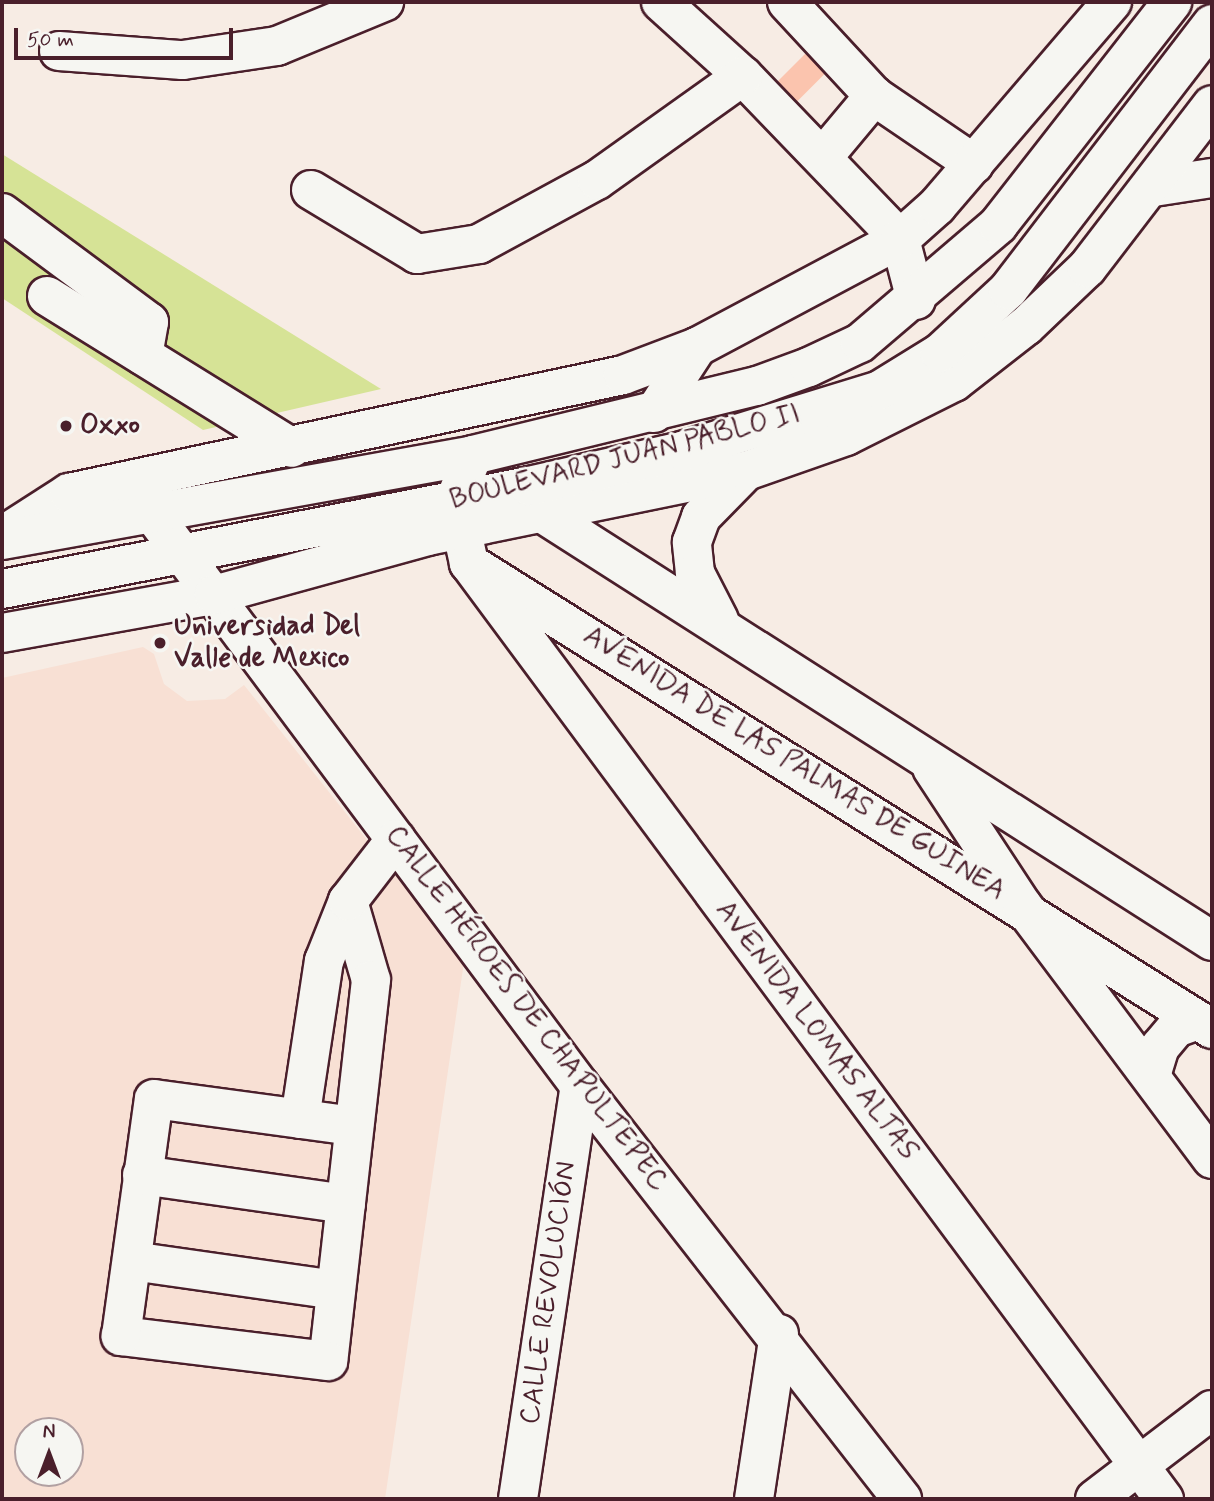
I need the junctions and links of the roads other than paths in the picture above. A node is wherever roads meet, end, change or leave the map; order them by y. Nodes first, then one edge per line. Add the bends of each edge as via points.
1 (384, 2) edge
2 (787, 2) edge
3 (1112, 2) edge
4 (1172, 2) edge
5 (661, 4) edge
6 (1212, 24) edge
7 (59, 51) dead end
8 (743, 76) junction
9 (874, 96) junction
10 (1212, 105) edge
11 (823, 157) junction
12 (974, 164) junction
13 (1212, 178) edge
14 (1153, 187) junction
15 (311, 190) dead end
16 (2, 213) edge
17 (900, 239) junction
18 (47, 296) dead end
19 (916, 300) junction
20 (698, 346) junction
21 (143, 355) junction
22 (654, 413) junction
23 (292, 448) junction
24 (473, 455) junction
25 (746, 471) junction
26 (537, 500) junction
27 (154, 516) junction
28 (461, 531) junction
29 (2, 538) edge
30 (178, 551) junction
31 (2, 589) edge
32 (214, 595) junction
33 (720, 621) junction
34 (2, 633) edge
35 (923, 755) junction
36 (396, 839) junction
37 (348, 901) junction
38 (1022, 905) junction
39 (1212, 941) edge
40 (1205, 1024) edge
41 (1151, 1076) junction
42 (580, 1086) junction
43 (300, 1119) junction
44 (354, 1126) junction
45 (1212, 1159) edge
46 (142, 1175) junction
47 (346, 1204) junction
48 (132, 1261) junction
49 (336, 1290) junction
50 (779, 1334) junction
51 (1212, 1410) edge
52 (1138, 1465) junction
53 (518, 1499) edge
54 (754, 1499) edge
55 (902, 1499) edge
56 (1095, 1499) edge
57 (1164, 1499) edge

1 - 7 street via 263,48 183,60
2 - 9 street
3 - 12 street, BOULEVARD JUAN PABLO II
4 - 19 street, BOULEVARD JUAN PABLO II via 1024,196
5 - 8 street
6 - 26 street, BOULEVARD JUAN PABLO II via 1007,290 940,353 880,390
8 - 11 street
8 - 15 street via 597,180 479,244 417,254
9 - 11 street
9 - 12 street
10 - 14 street, BOULEVARD JUAN PABLO II
11 - 17 street
12 - 17 street, BOULEVARD JUAN PABLO II
13 - 14 street
14 - 25 street, BOULEVARD JUAN PABLO II via 1087,268 954,382 846,436
16 - 21 street via 57,260 149,322
17 - 19 street
17 - 20 street, BOULEVARD JUAN PABLO II
18 - 21 street
19 - 22 street, BOULEVARD JUAN PABLO II via 860,343 808,368
20 - 22 street
20 - 23 street, BOULEVARD JUAN PABLO II via 623,375
21 - 23 street
22 - 24 street, BOULEVARD JUAN PABLO II
23 - 29 street, BOULEVARD JUAN PABLO II via 69,493
24 - 27 street, BOULEVARD JUAN PABLO II
24 - 28 street
25 - 26 street, BOULEVARD JUAN PABLO II
25 - 33 street via 701,517 692,542 695,573
26 - 28 street, BOULEVARD JUAN PABLO II
26 - 33 street
27 - 29 street, BOULEVARD JUAN PABLO II
27 - 30 street, CALLE HÉROES DE CHAPULTEPEC
28 - 30 street, BOULEVARD JUAN PABLO II
28 - 32 street, BOULEVARD JUAN PABLO II
28 - 38 street, AVENIDA DE LAS PALMAS DE GUINEA
28 - 52 street, AVENIDA LOMAS ALTAS
30 - 31 street, BOULEVARD JUAN PABLO II
30 - 32 street, CALLE HÉROES DE CHAPULTEPEC
32 - 34 street, BOULEVARD JUAN PABLO II
32 - 36 street, CALLE HÉROES DE CHAPULTEPEC
33 - 35 street
35 - 38 street
35 - 39 street
36 - 37 street
36 - 42 street, CALLE HÉROES DE CHAPULTEPEC
37 - 43 street via 324,961
37 - 44 street via 371,980
38 - 40 street, AVENIDA DE LAS PALMAS DE GUINEA
38 - 41 street
40 - 41 street via 1176,1028 1160,1047
41 - 45 street
42 - 50 street, CALLE HÉROES DE CHAPULTEPEC
42 - 53 street, CALLE REVOLUCIÓN
43 - 44 street
43 - 46 street via 154,1099
44 - 47 street
46 - 47 street
46 - 48 street
47 - 49 street
48 - 49 street
48 - 49 street via 121,1336 328,1361
50 - 54 street
50 - 55 street, CALLE HÉROES DE CHAPULTEPEC
51 - 52 street
52 - 56 street
52 - 57 street, AVENIDA LOMAS ALTAS

